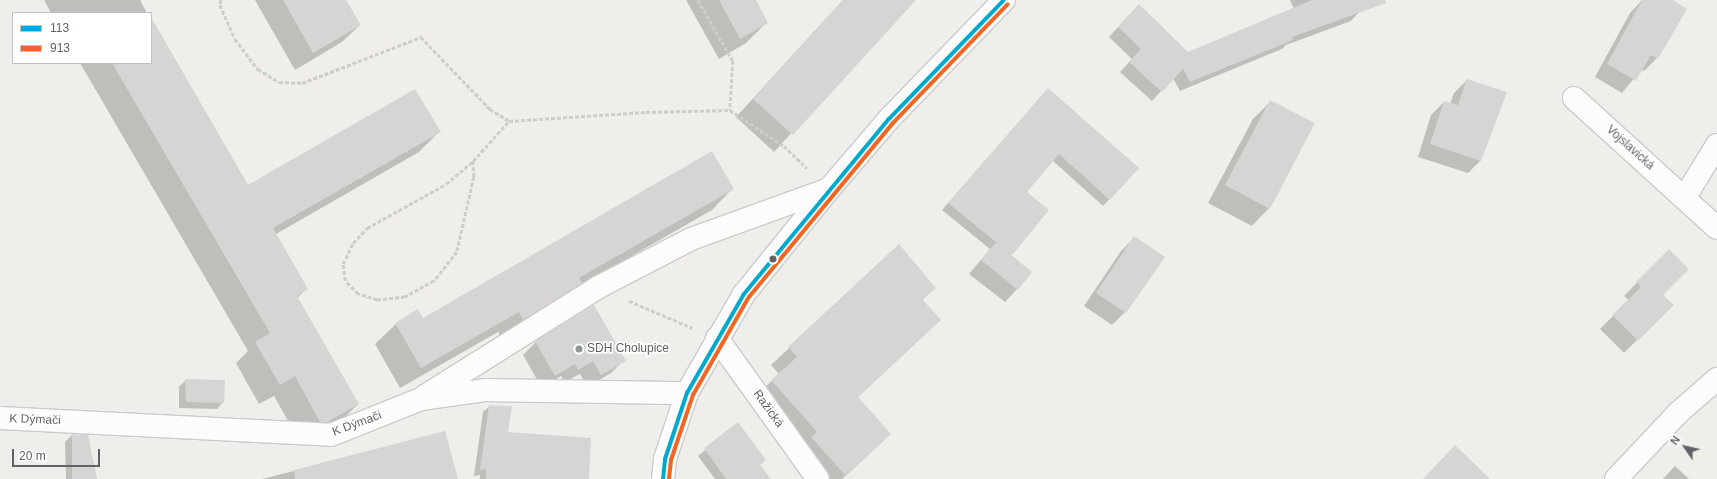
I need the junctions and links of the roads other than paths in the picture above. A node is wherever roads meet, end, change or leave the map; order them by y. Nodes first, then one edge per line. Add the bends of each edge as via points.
1 (995, 3) edge
2 (1574, 98) dead end
3 (1717, 144) edge
4 (828, 189) junction
5 (1686, 197) junction
6 (1717, 228) edge
7 (717, 338) junction
8 (1717, 379) edge
9 (687, 393) junction
10 (421, 399) junction
11 (0, 418) edge
12 (663, 479) edge
13 (818, 479) edge
14 (1616, 479) edge

1 - 4 street
2 - 5 street, Vojslavická
3 - 5 street
4 - 7 street via 744,294
4 - 10 street via 691,240 597,288
5 - 6 street, Vojslavická
7 - 9 street
7 - 13 street, Ražická
8 - 14 street via 1678,413
9 - 10 street, K Dýmači via 486,390
9 - 12 street via 665,459
10 - 11 street, K Dýmači via 330,435

